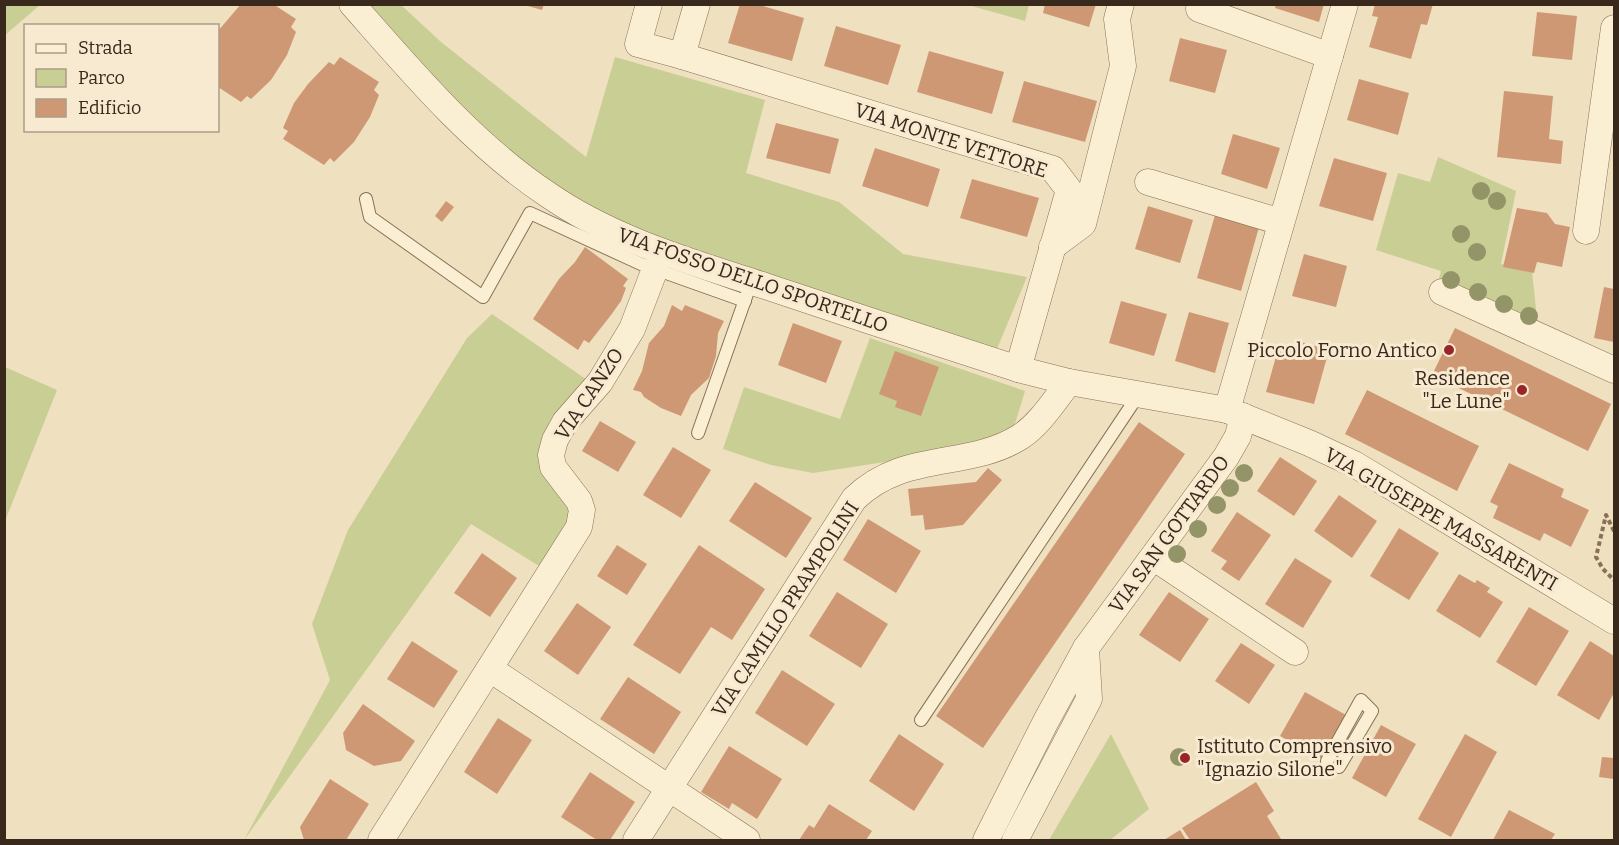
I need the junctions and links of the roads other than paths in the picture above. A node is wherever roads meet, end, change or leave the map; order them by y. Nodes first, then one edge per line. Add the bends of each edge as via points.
1 (352, 4) edge
2 (649, 4) edge
3 (697, 4) edge
4 (1121, 4) edge
5 (1345, 4) edge
6 (1199, 9) dead end
7 (1614, 29) edge
8 (682, 56) junction
9 (1330, 56) junction
10 (1148, 182) dead end
11 (366, 199) dead end
12 (1281, 222) junction
13 (1586, 231) dead end
14 (1052, 247) junction
15 (655, 269) junction
16 (748, 292) junction
17 (1442, 292) dead end
18 (1018, 369) junction
19 (1614, 370) edge
20 (1069, 382) junction
21 (1139, 394) junction
22 (1235, 413) junction
23 (698, 433) dead end
24 (1153, 557) junction
25 (1614, 621) edge
26 (1086, 648) junction
27 (1295, 652) dead end
28 (490, 669) junction
29 (921, 720) dead end
30 (1327, 761) dead end
31 (1339, 767) dead end
32 (671, 788) junction
33 (381, 840) edge
34 (636, 840) edge
35 (747, 840) edge
36 (986, 840) edge
37 (1015, 840) edge

1 - 16 street, VIA FOSSO DELLO SPORTELLO via 435,97 546,194 604,228
2 - 8 street via 638,44
3 - 8 street
4 - 14 street via 1117,19 1123,66 1083,224
5 - 9 street, VIA SAN GOTTARDO
6 - 9 street
7 - 13 street
8 - 14 street, VIA MONTE VETTORE via 1053,169 1069,190
9 - 12 street, VIA SAN GOTTARDO
10 - 12 street
11 - 15 lane via 370,217 483,297 530,213
12 - 22 street, VIA SAN GOTTARDO
14 - 18 street, VIA MONTE VETTORE
15 - 16 lane
15 - 28 street, VIA CANZO via 632,329 600,382 565,422 555,441 553,467 579,501 579,527
16 - 18 street, VIA FOSSO DELLO SPORTELLO
16 - 23 lane
17 - 19 street
18 - 20 street, VIA GIUSEPPE MASSARENTI
20 - 21 street, VIA GIUSEPPE MASSARENTI
20 - 32 street, VIA CAMILLO PRAMPOLINI via 1034,426 1018,438 989,451 900,470 875,482 854,499
21 - 22 street, VIA GIUSEPPE MASSARENTI
21 - 29 lane
22 - 24 street, VIA SAN GOTTARDO via 1238,436
22 - 25 street, VIA GIUSEPPE MASSARENTI via 1354,464
24 - 26 street, VIA SAN GOTTARDO
24 - 27 street
26 - 36 street, VIA SAN GOTTARDO
26 - 37 street via 1089,699
28 - 32 street
28 - 33 street, VIA CANZO
30 - 31 lane via 1361,700 1372,711
32 - 34 street, VIA CAMILLO PRAMPOLINI
32 - 35 street

